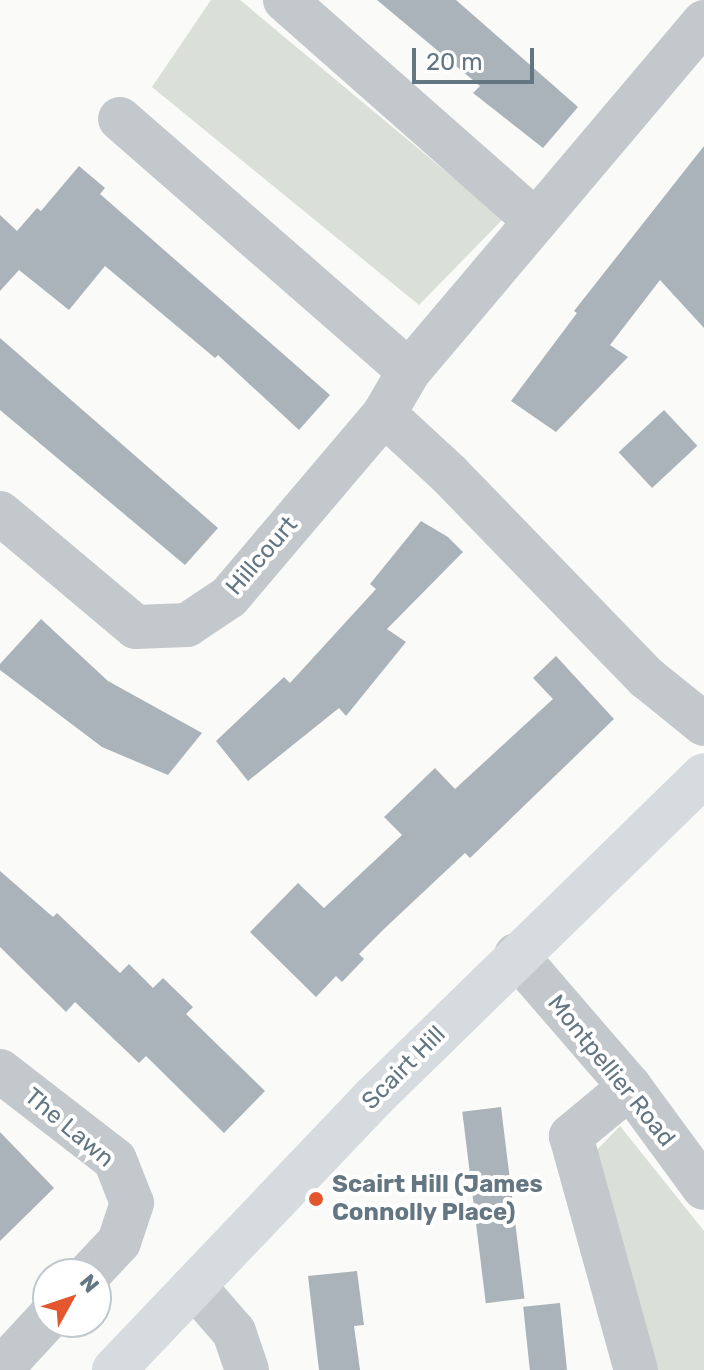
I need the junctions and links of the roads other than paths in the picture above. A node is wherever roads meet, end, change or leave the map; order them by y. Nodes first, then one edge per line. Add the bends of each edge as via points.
1 (285, 0) edge
2 (704, 22) edge
3 (120, 119) dead end
4 (536, 221) junction
5 (409, 371) junction
6 (384, 414) junction
7 (0, 513) edge
8 (704, 724) edge
9 (704, 775) edge
10 (516, 955) junction
11 (0, 1071) edge
12 (630, 1087) junction
13 (704, 1188) edge
14 (104, 1258) edge
15 (194, 1286) junction
16 (32, 1335) edge
17 (0, 1370) edge
18 (114, 1370) edge
19 (247, 1370) edge
20 (636, 1370) edge

1 - 4 street
2 - 4 street, Hillcourt
3 - 5 street
4 - 5 street, Hillcourt
5 - 6 street, Hillcourt
6 - 7 street, Hillcourt via 229,597 187,625 136,627
6 - 8 street via 647,678
9 - 10 street, Scairt Hill
10 - 12 street, Montpellier Road
10 - 15 street, Scairt Hill
11 - 14 street, The Lawn via 115,1160 132,1203 119,1242
12 - 13 street, Montpellier Road
12 - 20 street via 571,1136
15 - 18 street, Scairt Hill
15 - 19 street via 234,1332
16 - 17 street

